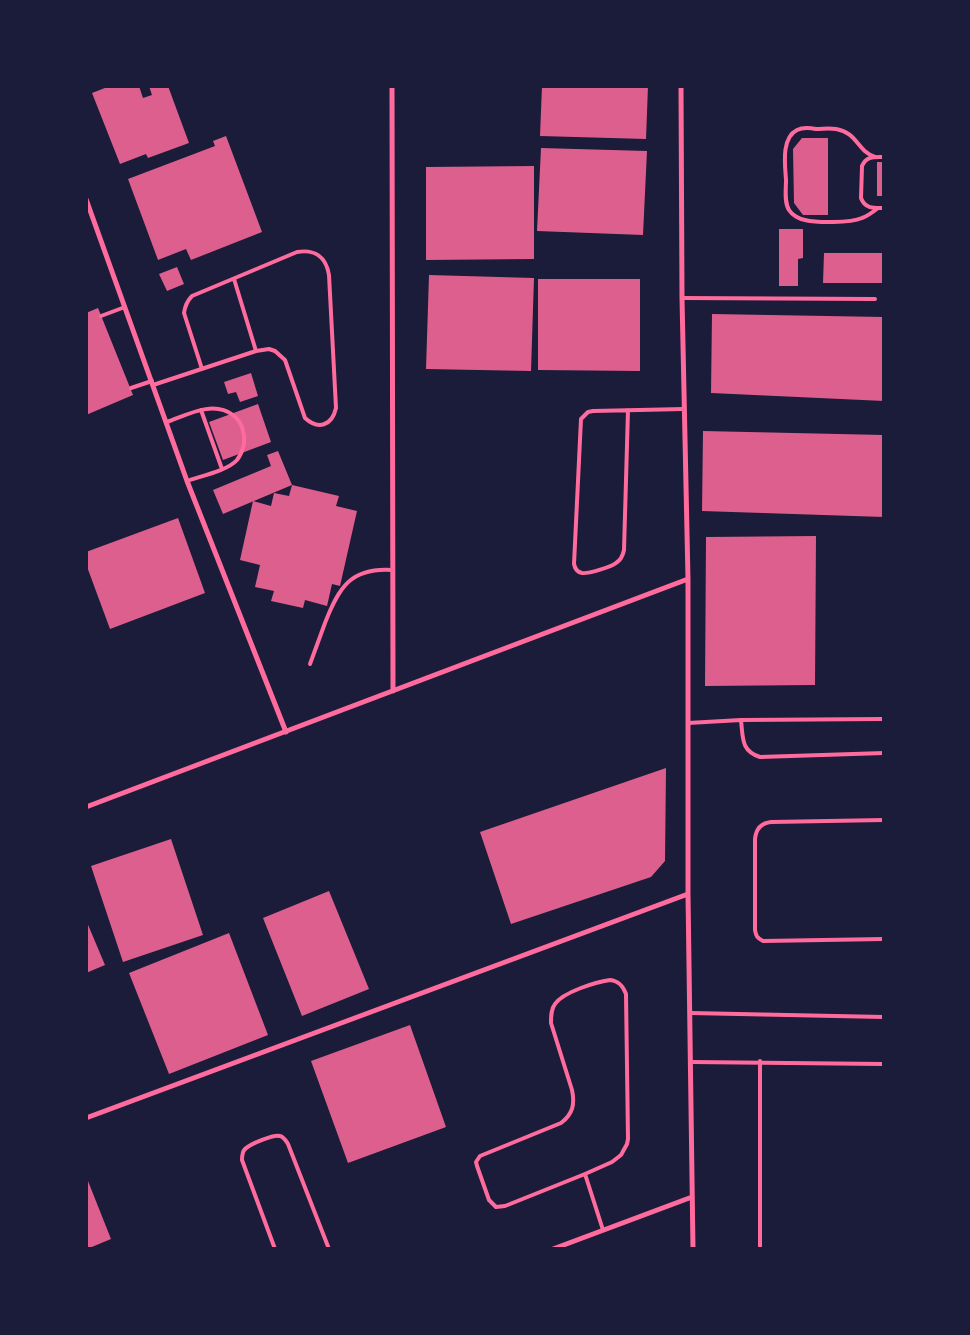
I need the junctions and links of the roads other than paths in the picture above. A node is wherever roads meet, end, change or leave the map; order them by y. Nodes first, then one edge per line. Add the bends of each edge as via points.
1 (392, 86) edge
2 (681, 86) edge
3 (875, 157) junction
4 (884, 157) edge
5 (86, 199) edge
6 (878, 208) junction
7 (884, 208) edge
8 (234, 279) junction
9 (682, 298) junction
10 (876, 299) dead end
11 (125, 307) junction
12 (101, 316) dead end
13 (256, 351) junction
14 (202, 369) junction
15 (152, 383) junction
16 (131, 388) dead end
17 (684, 409) junction
18 (201, 410) junction
19 (628, 410) junction
20 (167, 422) junction
21 (222, 469) junction
22 (187, 481) junction
23 (392, 570) junction
24 (688, 579) junction
25 (310, 664) dead end
26 (393, 692) junction
27 (884, 719) edge
28 (741, 720) junction
29 (688, 723) junction
30 (286, 732) junction
31 (884, 753) edge
32 (86, 807) edge
33 (884, 820) edge
34 (688, 894) junction
35 (884, 939) edge
36 (690, 1013) junction
37 (884, 1017) edge
38 (691, 1062) junction
39 (760, 1062) junction
40 (884, 1064) edge
41 (86, 1118) edge
42 (585, 1174) junction
43 (692, 1197) junction
44 (603, 1230) junction
45 (275, 1249) edge
46 (329, 1249) edge
47 (552, 1249) edge
48 (693, 1249) edge
49 (760, 1249) edge

1 - 23 street
2 - 9 street
3 - 4 lane
3 - 6 lane via 866,159 862,166 861,198 870,208
3 - 6 lane via 866,153 845,132 835,129 798,130 787,143 785,153 786,202 796,216 812,221 849,222
5 - 11 street
6 - 7 lane
8 - 13 lane
8 - 13 lane via 297,252 312,252 324,261 329,275 336,402 330,421 317,425 310,423 305,418 285,360 269,349
8 - 14 lane via 192,296 185,307 184,313
9 - 10 lane
9 - 17 street
11 - 12 lane
11 - 15 street
13 - 14 lane
14 - 15 lane
15 - 16 lane
15 - 20 street
17 - 19 lane
17 - 24 street
18 - 20 lane
18 - 21 lane
18 - 21 lane via 224,410 241,424 244,438 241,452 237,460
19 - 19 lane via 588,412 581,419 574,564 579,572 588,573 615,564 624,550
20 - 22 street
21 - 22 lane
22 - 30 street
23 - 25 lane via 380,569 358,575 339,591
23 - 26 street
24 - 26 street
24 - 29 street
26 - 30 street
27 - 28 lane
28 - 29 lane
28 - 31 lane via 746,748 760,757
29 - 34 street
30 - 32 street
33 - 35 lane via 771,822 759,827 756,832 755,920 756,935 763,941
34 - 36 street
34 - 41 street
36 - 37 lane
36 - 38 street
38 - 39 lane
38 - 43 street
39 - 40 lane
39 - 49 lane
42 - 42 lane via 617,1159 628,1138 626,994 620,984 610,980 561,997 551,1013 551,1023 574,1097 574,1105 567,1118 554,1127 480,1156 476,1162 490,1200 500,1207
42 - 44 lane
43 - 44 street
43 - 48 street
44 - 47 street
45 - 46 lane via 242,1155 247,1147 272,1136 285,1139 288,1144

